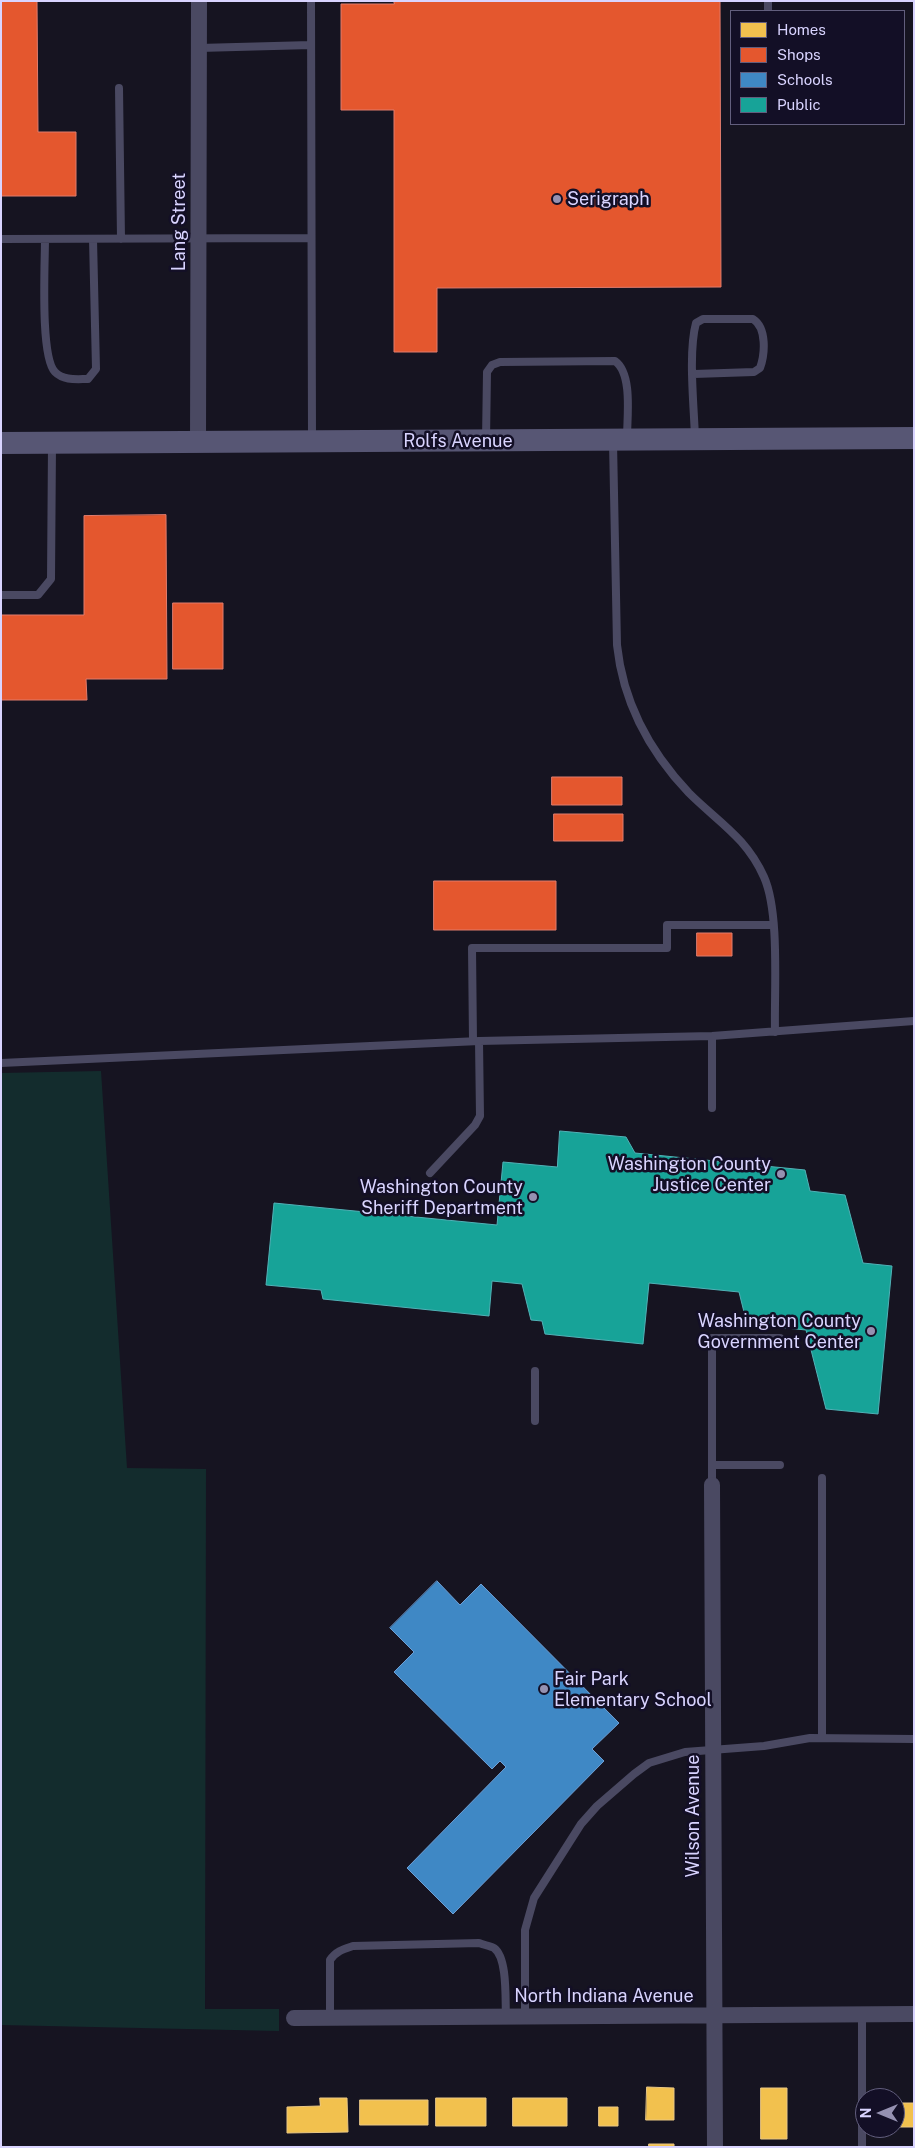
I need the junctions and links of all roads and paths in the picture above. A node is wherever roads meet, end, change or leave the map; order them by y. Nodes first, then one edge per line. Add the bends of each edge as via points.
1 (199, 1) edge
2 (311, 1) edge
3 (311, 45) junction
4 (199, 48) junction
5 (119, 88) dead end
6 (311, 238) junction
7 (1, 239) edge
8 (45, 239) junction
9 (94, 239) junction
10 (121, 239) junction
11 (198, 239) junction
12 (694, 374) junction
13 (914, 438) edge
14 (620, 440) junction
15 (695, 440) junction
16 (486, 441) junction
17 (312, 442) junction
18 (1, 443) edge
19 (52, 443) junction
20 (198, 443) junction
21 (1, 595) edge
22 (773, 925) junction
23 (914, 1021) edge
24 (775, 1032) junction
25 (712, 1036) junction
26 (476, 1041) junction
27 (1, 1062) edge
28 (712, 1108) dead end
29 (430, 1173) dead end
30 (780, 1338) dead end
31 (535, 1371) dead end
32 (535, 1421) dead end
33 (712, 1465) junction
34 (780, 1465) dead end
35 (822, 1478) dead end
36 (712, 1485) joint
37 (822, 1738) junction
38 (914, 1739) edge
39 (713, 1749) junction
40 (862, 2014) junction
41 (914, 2014) edge
42 (714, 2016) junction
43 (506, 2017) junction
44 (525, 2017) junction
45 (294, 2018) dead end
46 (330, 2018) junction
47 (716, 2147) edge
48 (862, 2147) edge

1 - 4 street, Lang Street
2 - 3 lane
3 - 4 lane
3 - 6 lane
4 - 11 street, Lang Street
5 - 10 lane
6 - 11 lane
6 - 17 lane
7 - 8 lane
8 - 9 lane
8 - 9 lane via 48,359 55,372 70,380 88,379 96,369
9 - 10 lane
10 - 11 lane
11 - 20 street, Lang Street
12 - 12 lane via 693,333 696,324 703,319 753,319 759,323 762,331 760,368 754,372
12 - 15 lane
13 - 15 street, Rolfs Avenue
14 - 15 street, Rolfs Avenue
14 - 16 street, Rolfs Avenue
14 - 16 lane via 626,379 623,367 615,362 500,362 487,372
14 - 22 lane via 617,645 619,667 628,698 659,758 690,793 734,831 745,846 764,877 773,907
16 - 17 street, Rolfs Avenue
17 - 20 street, Rolfs Avenue
18 - 19 street, Rolfs Avenue
19 - 20 street, Rolfs Avenue
19 - 21 lane via 51,579 38,595
22 - 24 lane
22 - 26 lane via 667,925 667,948 472,948
23 - 24 lane
24 - 25 lane
25 - 26 lane
25 - 28 lane
26 - 27 lane
26 - 29 lane via 480,1116
30 - 33 lane via 712,1338
31 - 32 lane
33 - 34 lane
33 - 36 lane
35 - 37 lane
36 - 39 street, Wilson Avenue
37 - 38 lane
37 - 39 lane
39 - 42 street, Wilson Avenue
39 - 44 lane via 685,1752 649,1763 597,1806 581,1824 534,1898 528,1915 524,1947
40 - 41 street, North Indiana Avenue
40 - 42 street, North Indiana Avenue
40 - 48 lane
42 - 44 street, North Indiana Avenue
42 - 47 street, Wilson Avenue
43 - 44 street, North Indiana Avenue
43 - 46 street, North Indiana Avenue
43 - 46 lane via 500,1956 495,1949 479,1943 342,1949 330,1960
45 - 46 street, North Indiana Avenue

